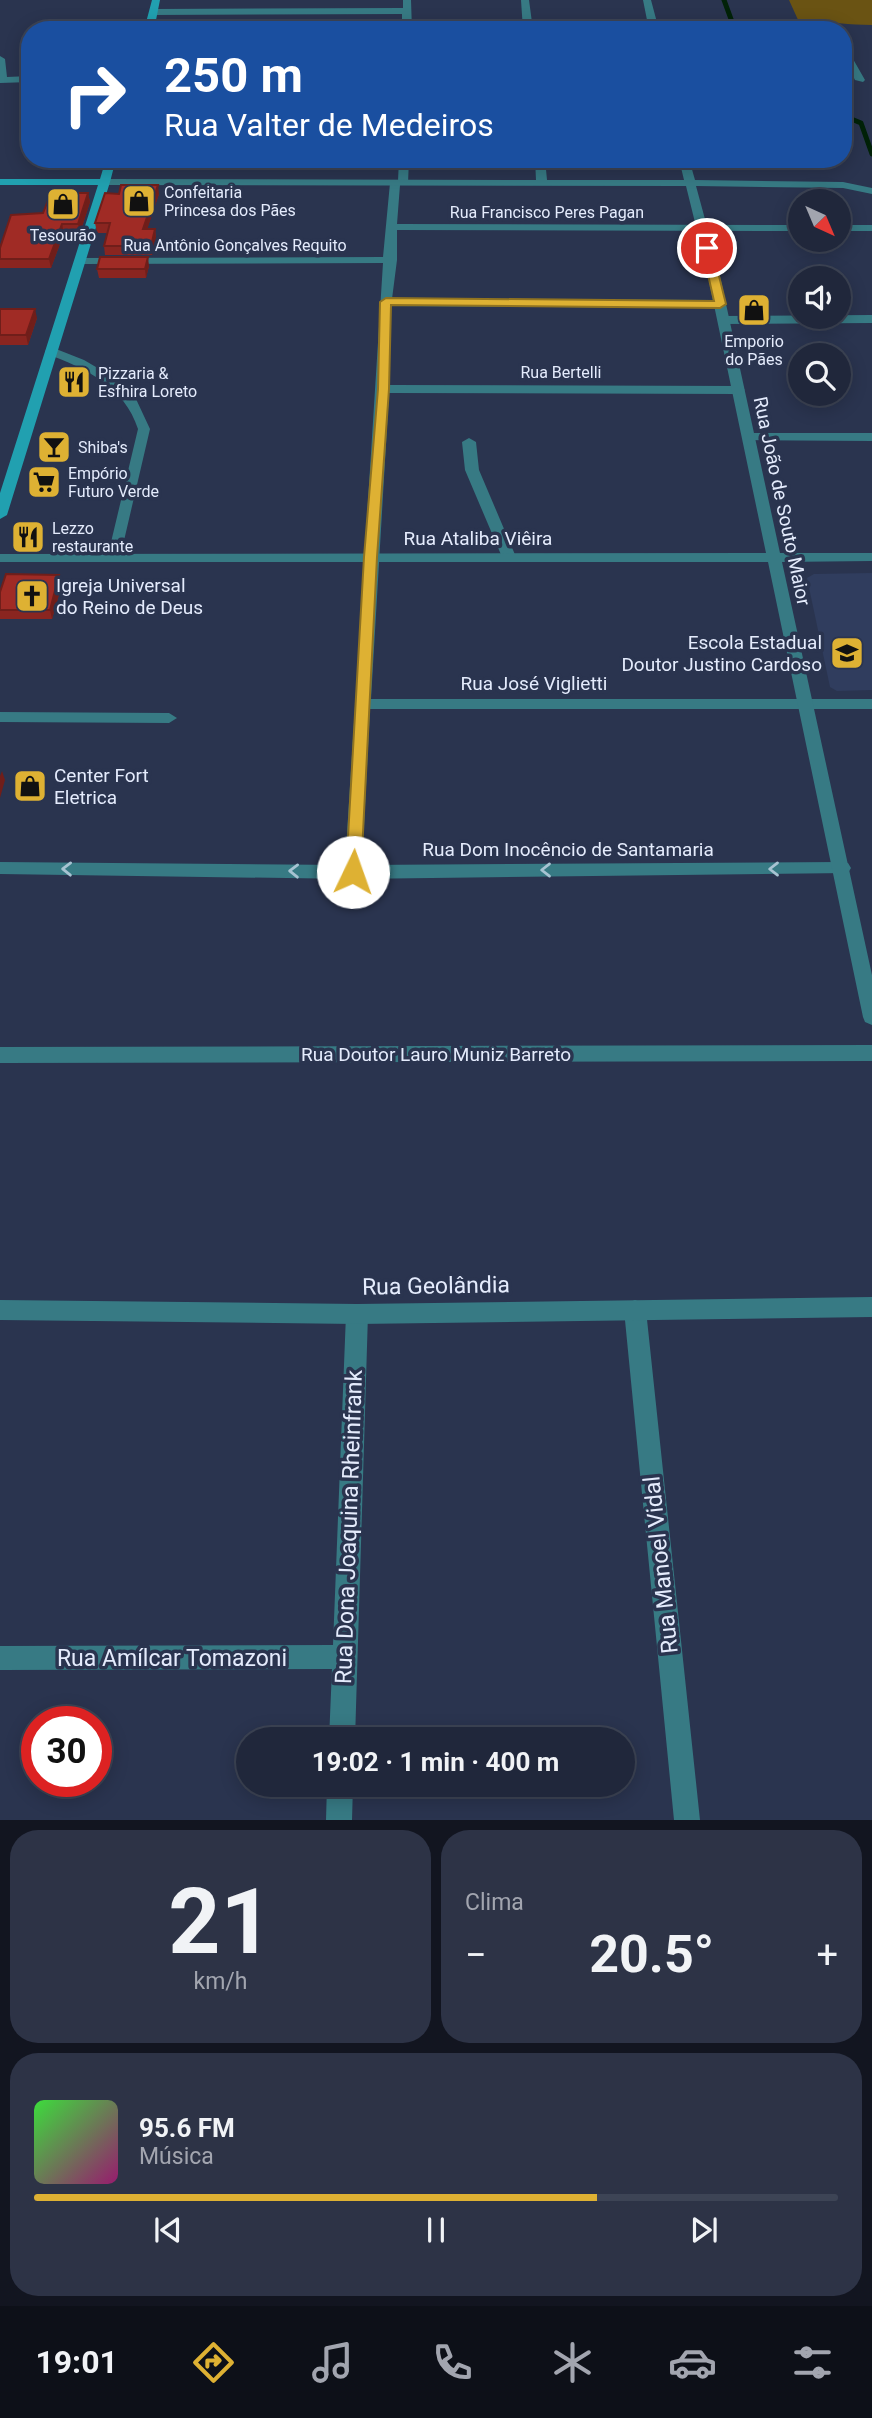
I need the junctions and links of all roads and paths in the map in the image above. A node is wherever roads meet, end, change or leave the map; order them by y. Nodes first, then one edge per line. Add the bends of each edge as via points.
1 (156, 0) edge
2 (526, 0) edge
3 (647, 0) edge
4 (407, 5) edge
5 (153, 12) junction
6 (151, 21) edge
7 (527, 21) edge
8 (652, 21) edge
9 (0, 60) edge
10 (852, 66) edge
11 (21, 79) edge
12 (1, 80) edge
13 (852, 80) edge
14 (860, 80) junction
15 (872, 80) edge
16 (109, 168) edge
17 (402, 168) edge
18 (541, 168) edge
19 (686, 168) edge
20 (0, 182) edge
21 (105, 182) junction
22 (399, 183) junction
23 (690, 183) junction
24 (542, 184) junction
25 (872, 191) edge
26 (393, 227) junction
27 (788, 228) edge
28 (851, 228) edge
29 (872, 228) edge
30 (702, 229) junction
31 (391, 260) junction
32 (80, 261) junction
33 (386, 302) junction
34 (720, 304) junction
35 (872, 319) edge
36 (724, 320) junction
37 (51, 351) junction
38 (383, 389) junction
39 (739, 390) junction
40 (749, 437) junction
41 (872, 437) edge
42 (469, 442) dead end
43 (0, 515) edge
44 (371, 557) junction
45 (509, 557) junction
46 (0, 558) edge
47 (775, 558) junction
48 (872, 558) edge
49 (114, 559) junction
50 (363, 704) junction
51 (806, 704) junction
52 (872, 704) edge
53 (0, 717) edge
54 (169, 718) dead end
55 (0, 868) edge
56 (842, 868) junction
57 (353, 872) junction
58 (872, 1017) edge
59 (872, 1053) edge
60 (0, 1055) edge
61 (872, 1307) edge
62 (635, 1310) junction
63 (0, 1311) edge
64 (357, 1314) junction
65 (345, 1657) junction
66 (0, 1658) edge
67 (342, 1727) edge
68 (340, 1797) edge
69 (339, 1819) edge
70 (687, 1819) edge

1 - 5 main road
2 - 7 street
3 - 8 street
4 - 5 street
5 - 6 main road
9 - 12 street
10 - 14 street
11 - 12 street
13 - 14 street
14 - 15 street
16 - 21 main road
17 - 22 street
18 - 24 street
19 - 23 street, Rua João de Souto Maior
20 - 21 main road
21 - 22 street
21 - 32 main road
22 - 24 street
22 - 26 street
23 - 24 street
23 - 25 street via 825,184
23 - 30 street, Rua João de Souto Maior
26 - 30 street, Rua Francisco Peres Pagan
26 - 31 street
27 - 30 street, Rua Francisco Peres Pagan
28 - 29 street
30 - 34 street, Rua João de Souto Maior
31 - 32 street, Rua Antônio Gonçalves Requito
31 - 33 street
32 - 37 main road
33 - 34 street
33 - 38 street
34 - 36 street, Rua João de Souto Maior
35 - 36 street
36 - 39 street, Rua João de Souto Maior
37 - 43 main road
37 - 49 street via 106,377 142,419 144,429
38 - 39 street, Rua Bertelli
38 - 44 street
39 - 40 street, Rua João de Souto Maior
40 - 41 street
40 - 47 street, Rua João de Souto Maior
42 - 45 street via 472,470
44 - 45 street, Rua Ataliba Viêira
44 - 49 street, Rua Ataliba Viêira
44 - 50 street
45 - 47 street, Rua Ataliba Viêira
46 - 49 street, Rua Ataliba Viêira
47 - 48 street, Rua Ataliba Viêira
47 - 51 street, Rua João de Souto Maior
50 - 51 street, Rua José Viglietti
50 - 57 street
51 - 52 street, Rua José Viglietti
51 - 56 street, Rua João de Souto Maior
53 - 54 street
57 -> 55 street, Rua Dom Inocêncio de Santamaria
56 -> 57 street, Rua Dom Inocêncio de Santamaria
56 - 58 street, Rua João de Souto Maior
59 - 60 street, Rua Doutor Lauro Muniz Barreto
61 - 62 street, Rua Geolândia
62 - 64 street, Rua Geolândia
62 - 70 street, Rua Manoel Vidal
63 - 64 street, Rua Geolândia
64 - 65 street, Rua Dona Joaquina Rheinfrank
65 - 66 street, Rua Amílcar Tomazoni
65 - 67 street, Rua Dona Joaquina Rheinfrank
68 - 69 street

